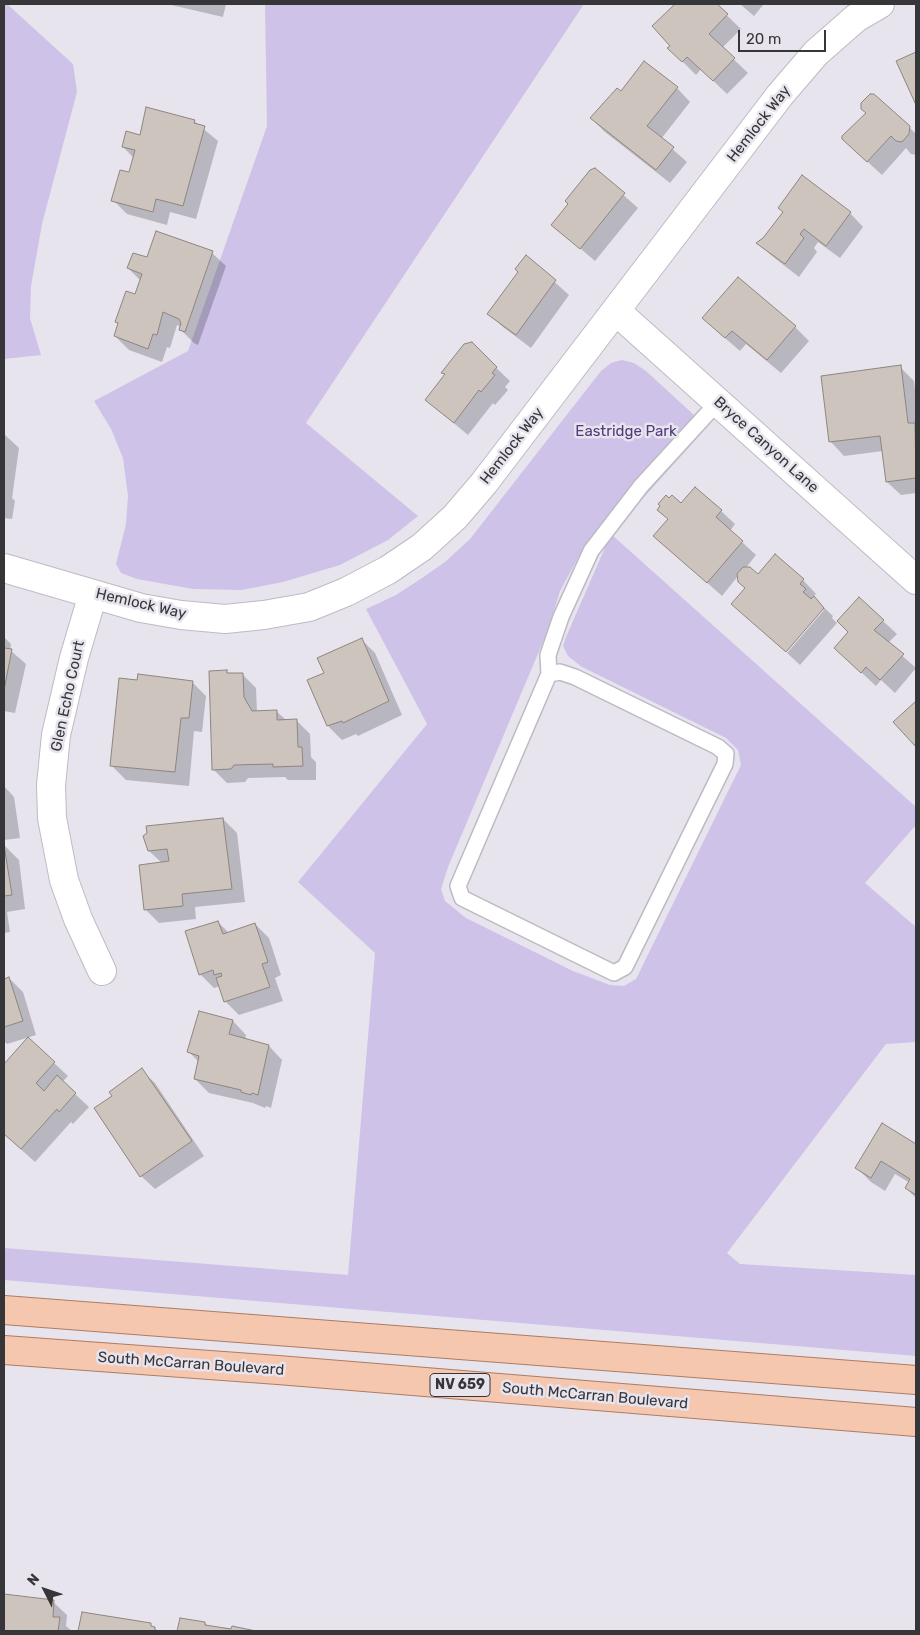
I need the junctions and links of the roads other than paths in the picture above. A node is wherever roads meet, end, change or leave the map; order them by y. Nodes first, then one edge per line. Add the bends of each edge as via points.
1 (880, 4) edge
2 (616, 311) junction
3 (718, 402) junction
4 (4, 568) edge
5 (916, 580) edge
6 (94, 594) junction
7 (548, 674) junction
8 (102, 971) dead end
9 (4, 1310) edge
10 (4, 1350) edge
11 (916, 1380) edge
12 (916, 1422) edge

1 - 2 street, Hemlock Way via 856,18 816,53 780,95
2 - 3 street, Bryce Canyon Lane
2 - 6 street, Hemlock Way via 484,483 422,547 388,570 346,592 309,606 225,619 173,614
3 - 5 street, Bryce Canyon Lane
3 - 7 lane via 641,486 591,551 561,618 548,656
4 - 6 street, Hemlock Way
6 - 8 street, Glen Echo Court via 74,658 56,735 52,818 64,880
7 - 7 lane via 458,886 462,898 614,973 626,967 725,764 726,754 718,747 575,677 560,672
9 - 11 main road
10 - 12 main road, South McCarran Boulevard / NV 659

